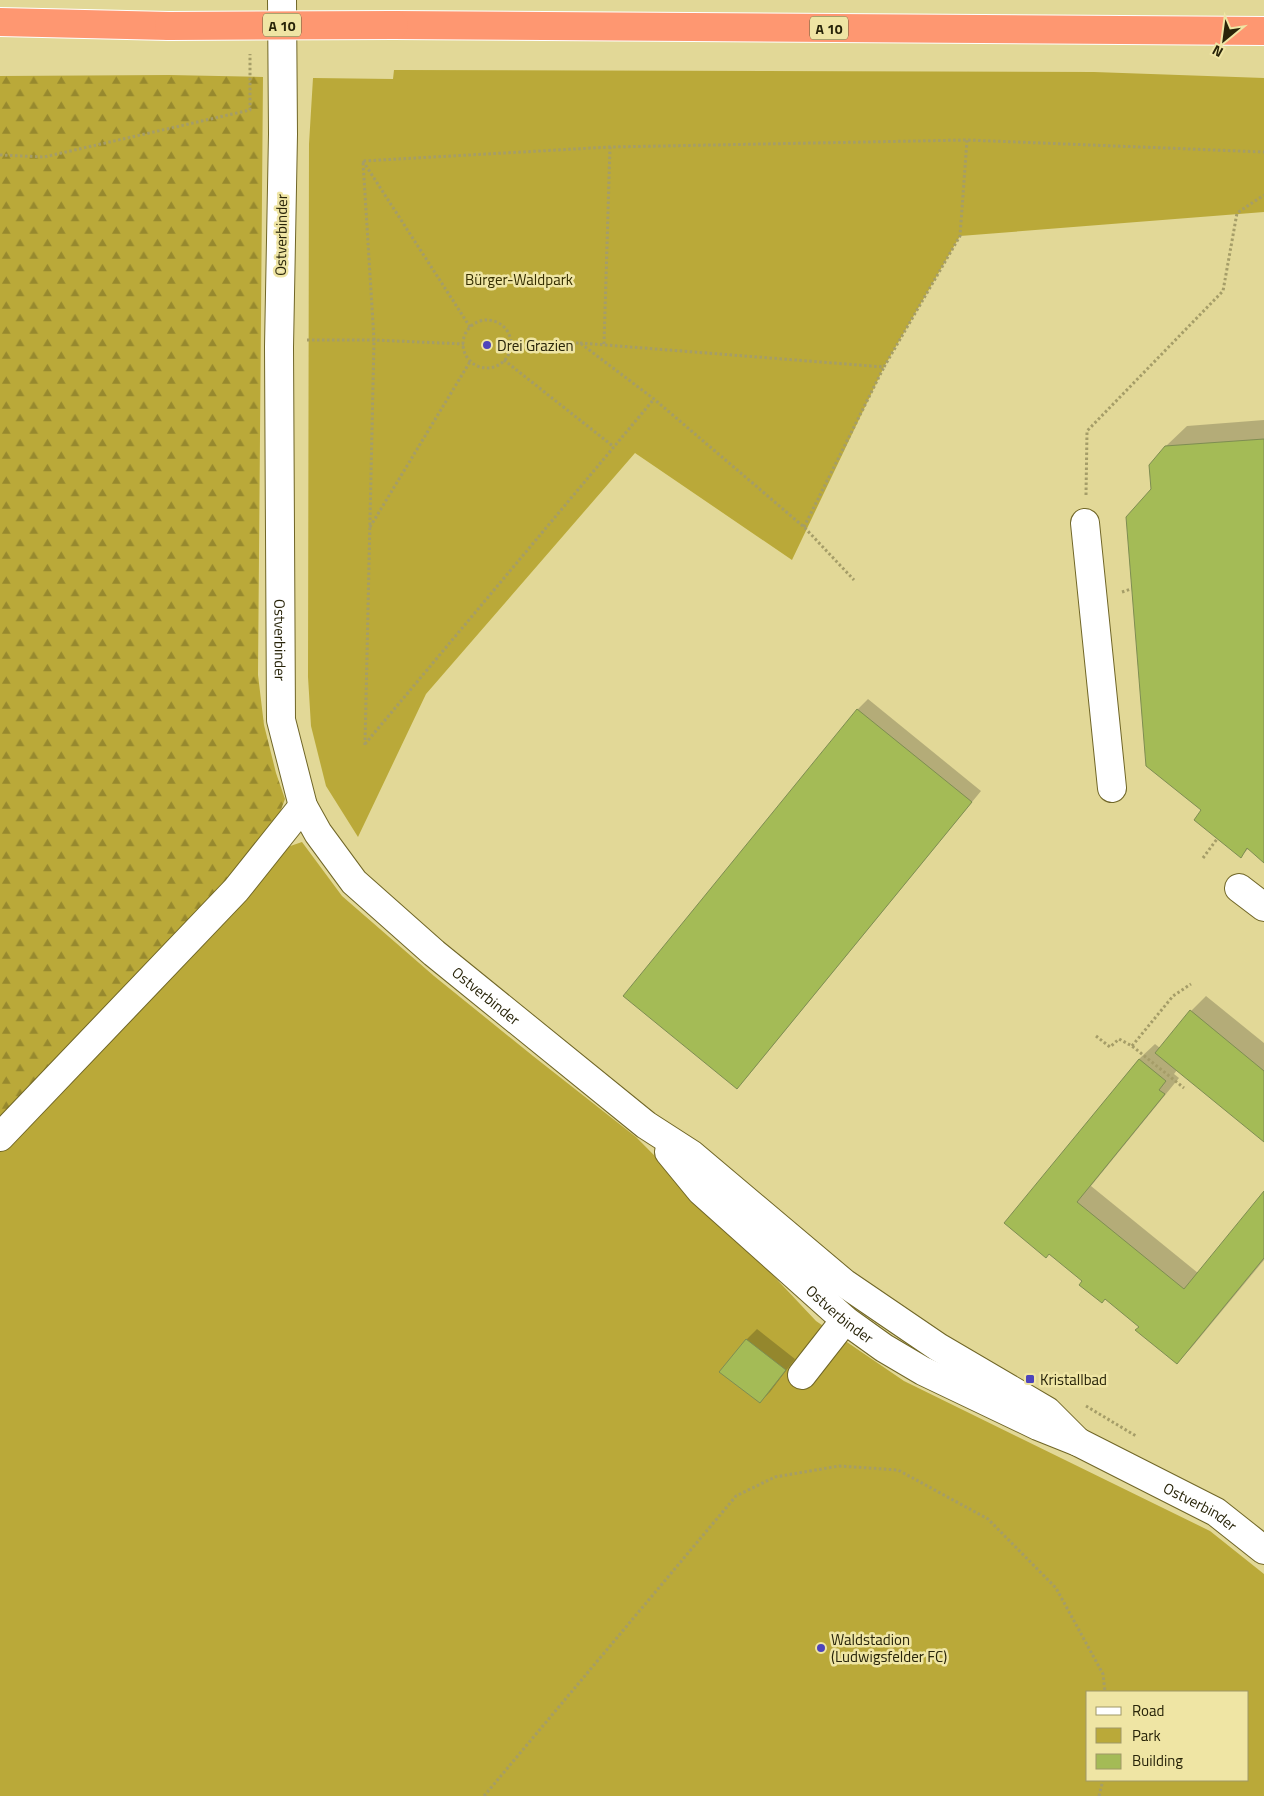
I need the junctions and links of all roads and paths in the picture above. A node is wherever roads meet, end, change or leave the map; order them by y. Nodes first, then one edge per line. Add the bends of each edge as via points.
1 (282, 0) edge
2 (0, 22) edge
3 (1264, 31) edge
4 (250, 110) dead end
5 (967, 140) junction
6 (610, 147) junction
7 (1264, 152) edge
8 (0, 155) edge
9 (363, 161) junction
10 (1264, 195) edge
11 (470, 327) junction
12 (302, 340) dead end
13 (374, 340) junction
14 (511, 343) junction
15 (580, 343) junction
16 (464, 344) junction
17 (604, 344) junction
18 (471, 360) junction
19 (504, 360) junction
20 (884, 367) junction
21 (654, 399) junction
22 (614, 447) junction
23 (1085, 523) joint
24 (804, 527) junction
25 (370, 528) junction
26 (854, 580) dead end
27 (1112, 788) dead end
28 (303, 806) junction
29 (1217, 839) dead end
30 (1203, 858) dead end
31 (1239, 888) dead end
32 (1264, 907) edge
33 (1191, 984) dead end
34 (1096, 1036) dead end
35 (1132, 1046) junction
36 (1184, 1088) dead end
37 (646, 1125) junction
38 (0, 1137) edge
39 (845, 1320) junction
40 (802, 1375) dead end
41 (1085, 1405) dead end
42 (1144, 1441) dead end
43 (1078, 1442) junction
44 (1264, 1550) edge
45 (1105, 1691) edge
46 (1103, 1781) edge
47 (484, 1796) edge
48 (1099, 1796) edge

1 - 28 street, Ostverbinder via 279,347 281,720
2 - 3 highway, A 10, bridge via 169,26
4 - 8 path via 44,157
5 - 6 path
5 - 7 path
5 - 20 path via 960,236
6 - 9 path
6 - 17 path
9 - 11 path
9 - 13 path
10 - 23 path via 1238,213 1223,291 1087,431
11 - 14 path via 477,322 492,320 506,328
11 - 16 path
12 - 13 path
13 - 16 path
13 - 25 path
14 - 15 path
14 - 19 path
15 - 17 path
15 - 21 path
16 - 18 path
17 - 20 path
18 - 19 path via 476,365 491,367
18 - 25 path
19 - 22 path
20 - 24 path
21 - 22 path
21 - 24 path
22 - 25 path via 365,745
23 - 27 street
24 - 26 path
28 - 37 street, Ostverbinder via 318,833 354,882 434,953
28 - 38 street via 236,890
29 - 30 path
31 - 32 street
33 - 35 path via 1173,996
34 - 35 path via 1110,1048 1119,1039
35 - 36 path
37 - 39 street, Ostverbinder via 701,1191
37 - 43 street, Ostverbinder via 691,1154 844,1282 938,1347 1047,1411
39 - 40 street
39 - 43 street, Ostverbinder via 923,1371
41 - 42 path
43 - 44 street, Ostverbinder via 1216,1512
45 - 47 path via 1103,1674 1056,1588 988,1519 898,1470 839,1466 776,1477 736,1496
46 - 48 path

